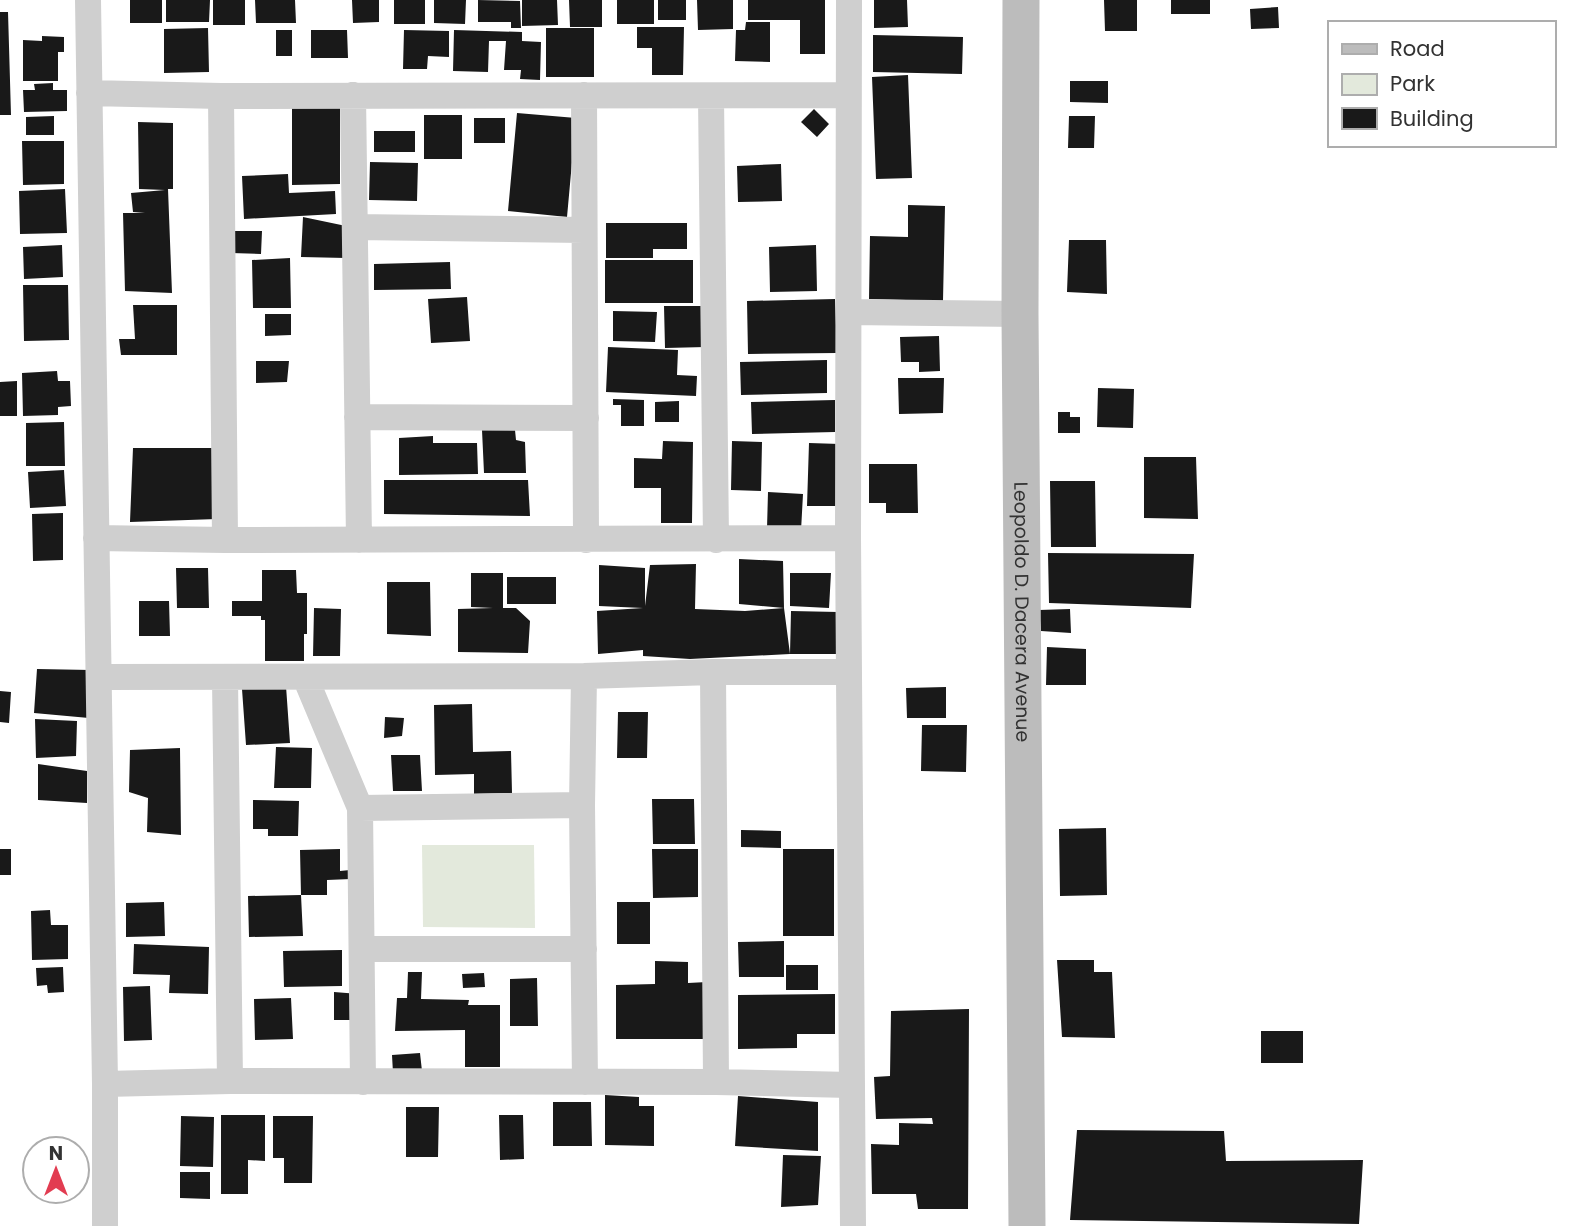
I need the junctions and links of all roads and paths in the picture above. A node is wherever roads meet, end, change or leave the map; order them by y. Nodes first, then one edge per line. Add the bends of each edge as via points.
1 (89, 0) edge
2 (849, 0) edge
3 (1021, 0) edge
4 (89, 93) junction
5 (352, 95) junction
6 (584, 95) junction
7 (848, 95) junction
8 (221, 96) junction
9 (711, 97) junction
10 (355, 227) junction
11 (584, 230) junction
12 (849, 312) junction
13 (1020, 314) junction
14 (357, 417) junction
15 (586, 418) junction
16 (96, 538) junction
17 (849, 538) junction
18 (225, 540) junction
19 (359, 540) junction
20 (586, 540) junction
21 (716, 540) junction
22 (713, 671) junction
23 (849, 672) junction
24 (584, 676) junction
25 (99, 677) junction
26 (305, 677) junction
27 (225, 678) junction
28 (582, 805) junction
29 (360, 808) junction
30 (363, 949) junction
31 (584, 949) junction
32 (230, 1081) junction
33 (363, 1082) junction
34 (585, 1082) junction
35 (716, 1082) junction
36 (105, 1084) junction
37 (851, 1085) junction
38 (105, 1226) edge
39 (853, 1226) edge
40 (1027, 1226) edge

1 - 4 street
2 - 7 street
3 - 13 main road, Leopoldo D. Dacera Avenue
4 - 8 street
4 - 16 street
5 - 6 street
5 - 8 street
5 - 10 street
6 - 9 street
6 - 11 street
7 - 9 street
7 - 12 street
8 - 18 street
9 - 21 street
10 - 11 street
10 - 14 street
11 - 15 street
12 - 13 street
12 - 17 street
13 - 40 main road, Leopoldo D. Dacera Avenue
14 - 15 street
14 - 19 street
15 - 20 street
16 - 18 street
16 - 25 street
17 - 21 street
17 - 23 street
18 - 19 street
19 - 20 street
20 - 21 street
22 - 23 street
22 - 24 street
22 - 35 street
23 - 37 street
24 - 26 street
24 - 28 street
25 - 27 street
25 - 36 street
26 - 27 street
26 - 29 street
27 - 32 street
28 - 29 street
28 - 31 street
29 - 30 street
30 - 31 street
30 - 33 street
31 - 34 street
32 - 33 street
32 - 36 street
33 - 34 street
34 - 35 street
35 - 37 street
36 - 38 street
37 - 39 street

